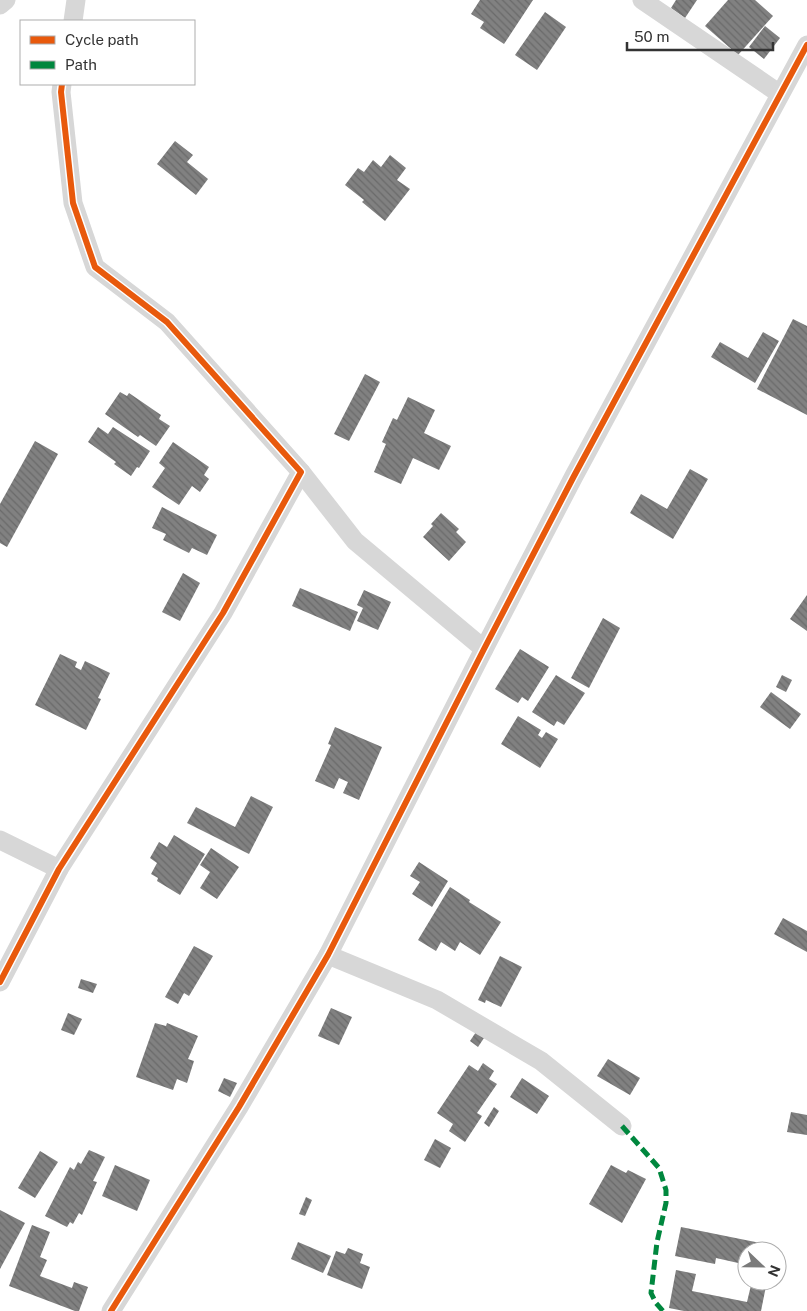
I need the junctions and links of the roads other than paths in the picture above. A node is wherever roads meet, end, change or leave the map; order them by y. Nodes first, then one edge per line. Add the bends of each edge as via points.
1 (6, 0) edge
2 (76, 0) edge
3 (642, 0) edge
4 (0, 4) edge
5 (73, 20) edge
6 (807, 45) edge
7 (62, 85) edge
8 (780, 94) junction
9 (301, 472) junction
10 (484, 649) junction
11 (0, 840) edge
12 (59, 869) junction
13 (328, 955) junction
14 (0, 982) edge
15 (622, 1126) dead end
16 (111, 1311) edge

1 - 4 street
2 - 5 street
3 - 8 street
6 - 8 street
7 - 9 street via 73,203 95,267 167,322
8 - 10 street
9 - 10 street via 355,541
9 - 12 street via 223,613
10 - 13 street
11 - 12 street
12 - 14 street
13 - 15 street via 437,1000 541,1061
13 - 16 street via 239,1107

